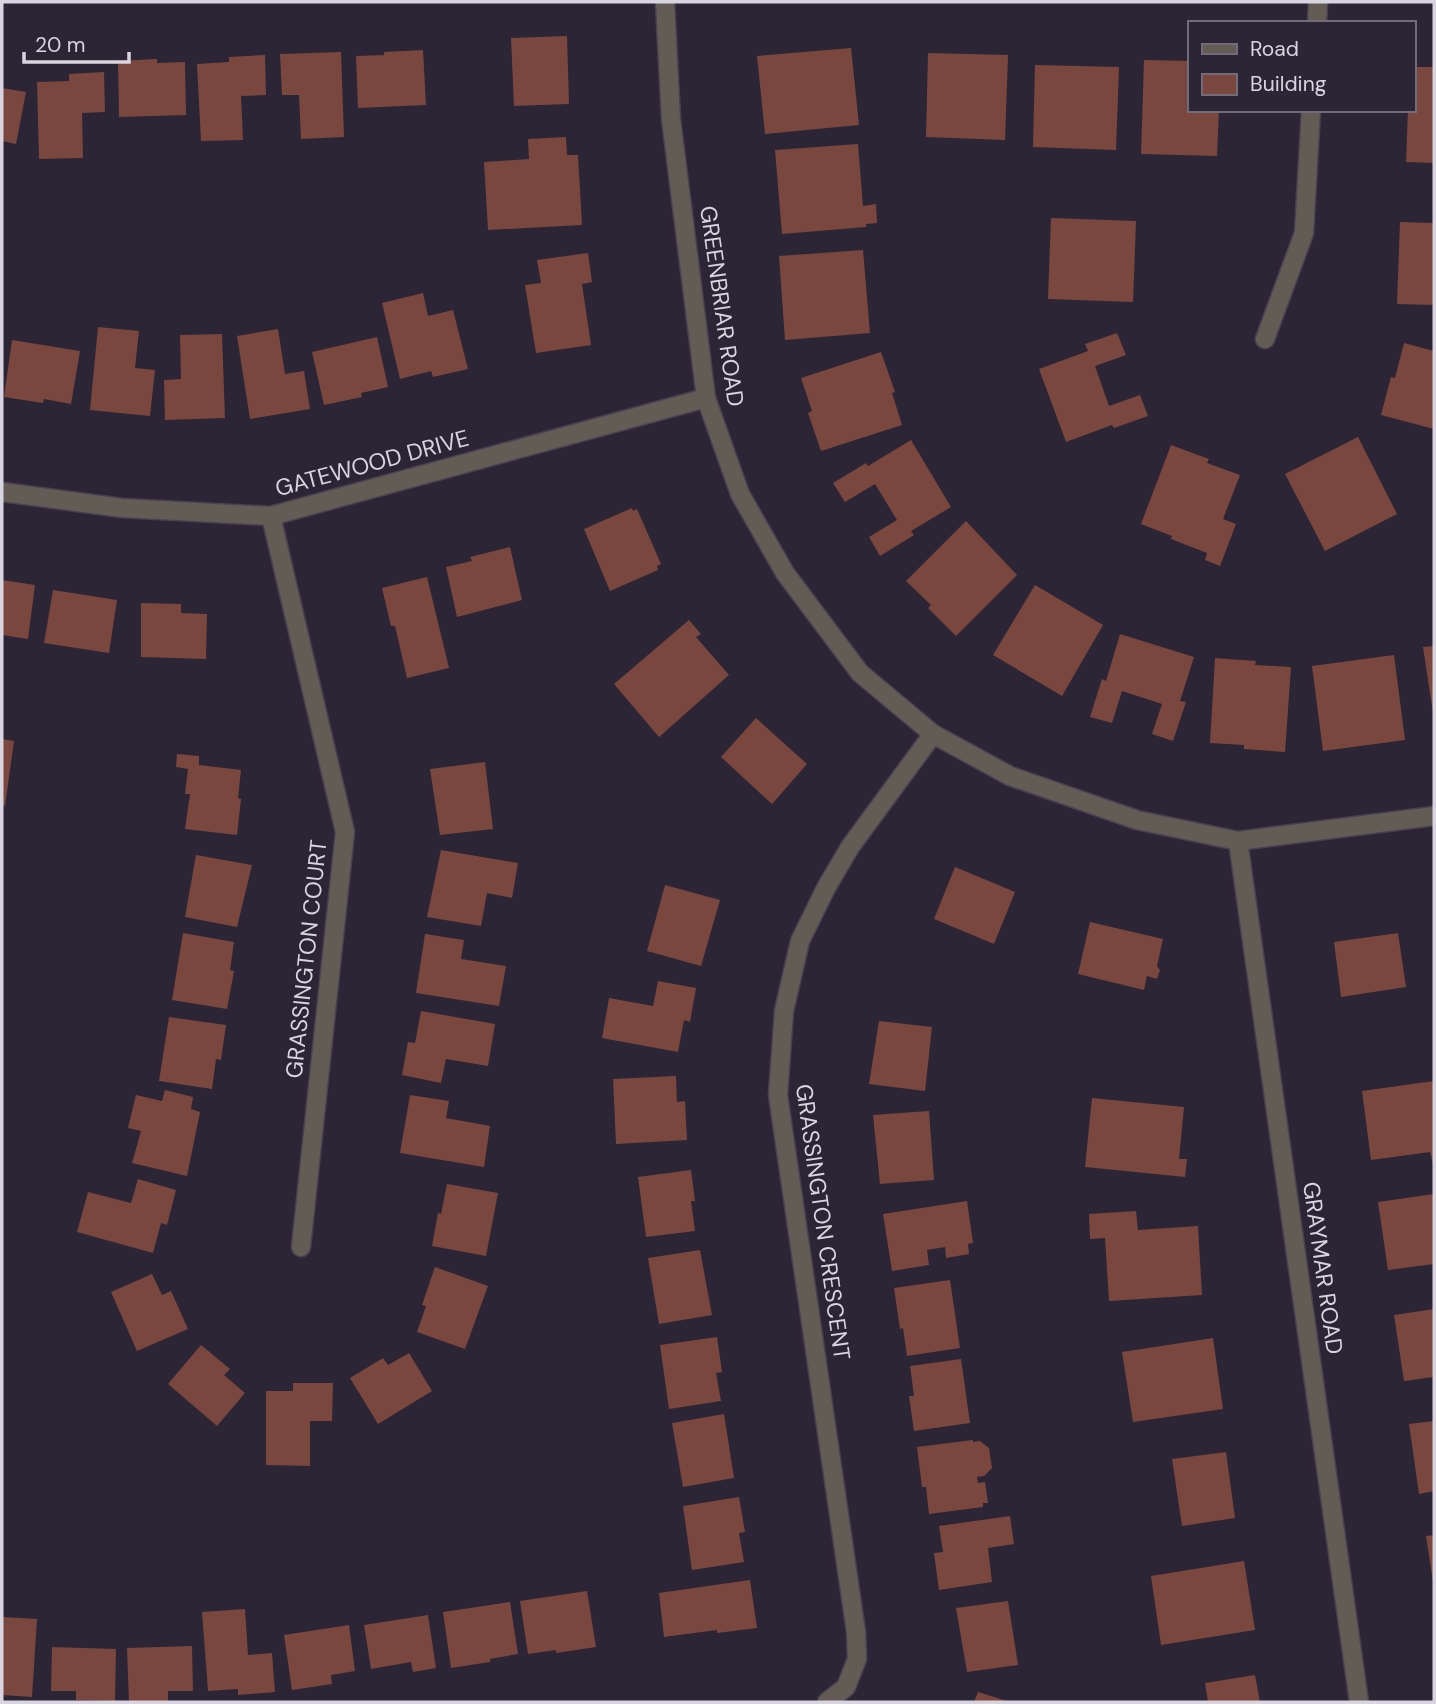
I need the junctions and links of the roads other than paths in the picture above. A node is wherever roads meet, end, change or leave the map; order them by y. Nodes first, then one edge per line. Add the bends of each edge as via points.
1 (664, 2) edge
2 (1318, 2) edge
3 (1317, 21) edge
4 (1311, 112) edge
5 (1265, 339) dead end
6 (706, 398) junction
7 (2, 492) edge
8 (271, 516) junction
9 (933, 734) junction
10 (1434, 816) edge
11 (1237, 841) junction
12 (301, 1247) dead end
13 (827, 1702) edge
14 (1359, 1702) edge

1 - 6 street, GREENBRIAR ROAD via 671,119
2 - 3 street
4 - 5 street via 1304,233
6 - 8 street, GATEWOOD DRIVE
6 - 9 street, GREENBRIAR ROAD via 740,494 785,573 860,673
7 - 8 street, GATEWOOD DRIVE via 122,508
8 - 12 street, GRASSINGTON COURT via 345,832
9 - 11 street, GREENBRIAR ROAD via 1010,776 1082,803
9 - 13 street, GRASSINGTON CRESCENT via 850,847 826,888 800,941 784,1011 778,1095 856,1632 857,1659 846,1687
10 - 11 street, GREENBRIAR ROAD
11 - 14 street, GRAYMAR ROAD

